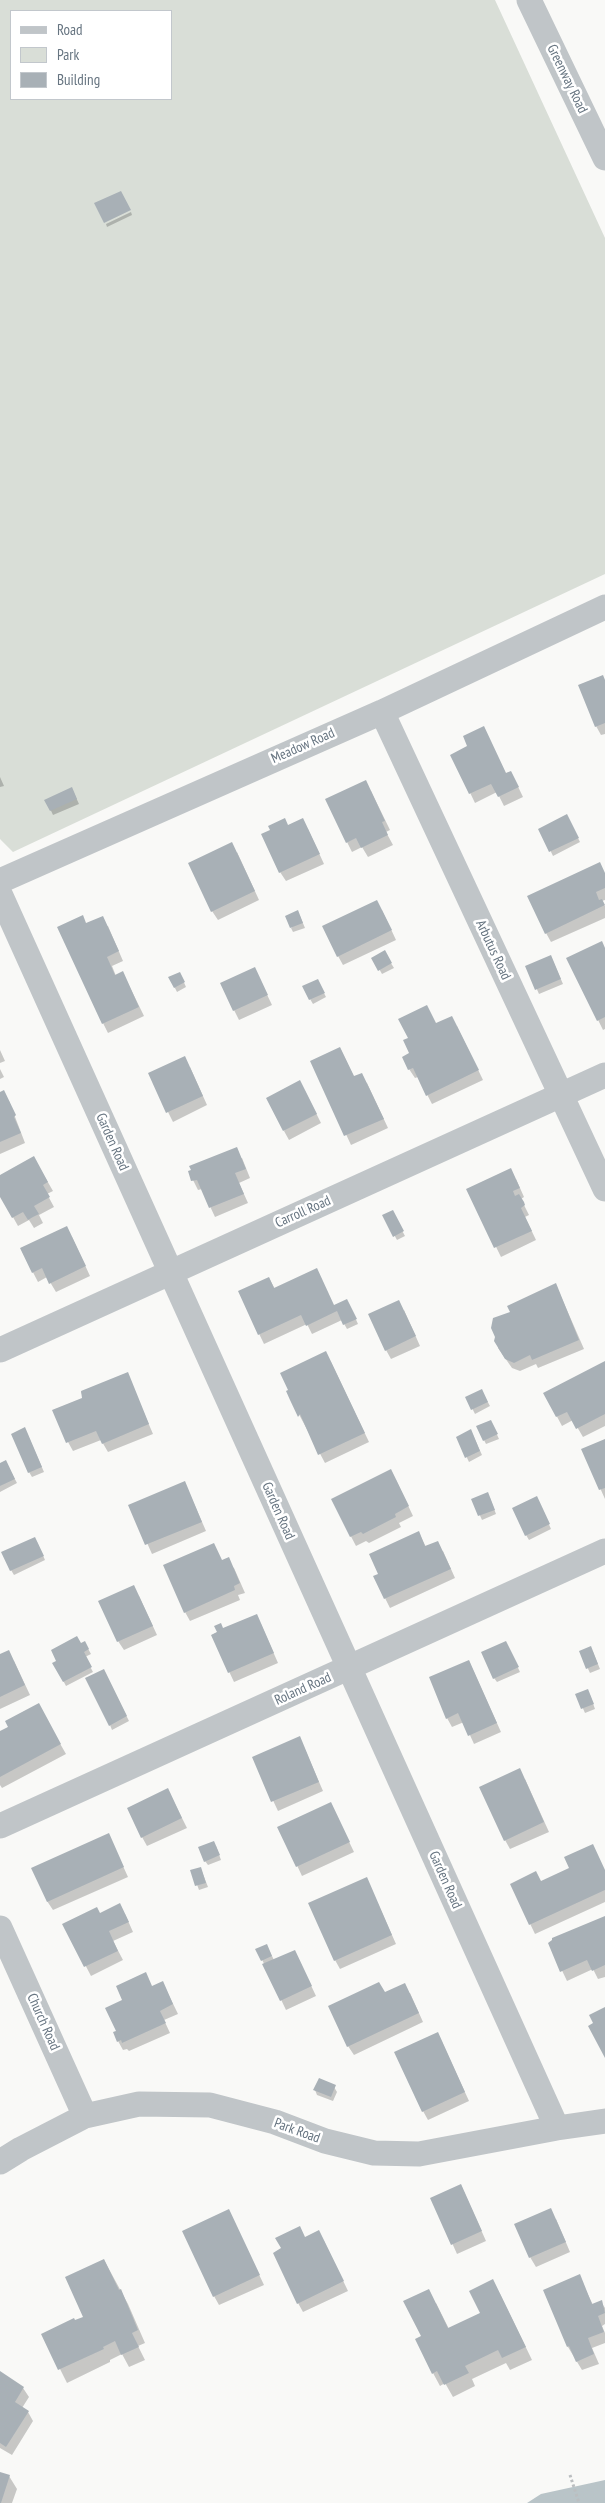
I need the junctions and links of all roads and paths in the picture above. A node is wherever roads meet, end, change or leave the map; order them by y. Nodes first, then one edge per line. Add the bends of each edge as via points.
1 (529, 0) edge
2 (603, 147) edge
3 (605, 608) edge
4 (382, 712) junction
5 (0, 881) edge
6 (0, 894) edge
7 (605, 1075) edge
8 (561, 1095) junction
9 (605, 1189) edge
10 (171, 1272) junction
11 (0, 1350) edge
12 (605, 1551) edge
13 (348, 1668) junction
14 (0, 1826) edge
15 (0, 1928) edge
16 (85, 2116) junction
17 (605, 2121) edge
18 (558, 2128) junction
19 (0, 2162) edge
20 (570, 2475) dead end
21 (580, 2503) edge

1 - 2 street, Greenway Road
3 - 4 street, Meadow Road
4 - 5 street, Meadow Road
4 - 8 street, Arbutus Road
6 - 10 street, Garden Road
7 - 8 street, Carroll Road
8 - 9 street, Arbutus Road
8 - 10 street, Carroll Road
10 - 11 street, Carroll Road
10 - 13 street, Garden Road
12 - 13 street, Roland Road
13 - 14 street, Roland Road
13 - 18 street, Garden Road
15 - 16 street, Church Road
16 - 18 street, Park Road via 138,2104 210,2105 274,2122 325,2142 374,2154 419,2154
16 - 19 street, Park Road
17 - 18 street, Park Road
20 - 21 path

